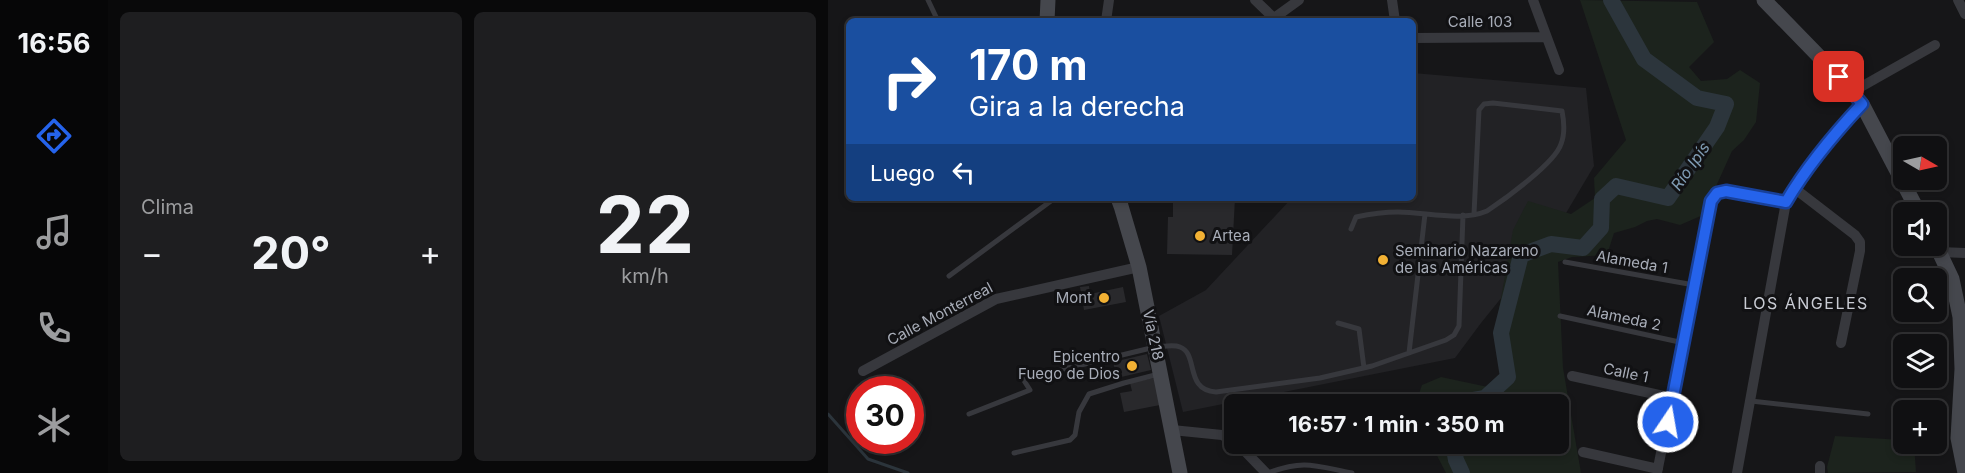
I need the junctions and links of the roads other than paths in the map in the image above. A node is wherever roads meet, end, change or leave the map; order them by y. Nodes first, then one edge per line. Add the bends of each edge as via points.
1 (928, 0) edge
2 (1048, 0) edge
3 (1109, 0) edge
4 (1255, 0) edge
5 (1299, 0) edge
6 (1392, 0) edge
7 (1533, 0) edge
8 (1764, 0) edge
9 (1958, 0) edge
10 (1965, 14) edge
11 (937, 18) edge
12 (1047, 18) edge
13 (1106, 18) edge
14 (1272, 18) edge
15 (1276, 18) edge
16 (1395, 18) edge
17 (1546, 37) junction
18 (1416, 38) edge
19 (1935, 45) dead end
20 (1559, 70) dead end
21 (1852, 92) junction
22 (1862, 104) junction
23 (1794, 188) junction
24 (1051, 201) edge
25 (1119, 201) edge
26 (1786, 202) junction
27 (1913, 202) edge
28 (1425, 214) junction
29 (1474, 214) junction
30 (1463, 216) junction
31 (1351, 229) dead end
32 (1947, 250) edge
33 (1965, 253) edge
34 (1942, 256) edge
35 (1565, 262) dead end
36 (1138, 267) junction
37 (949, 276) dead end
38 (1695, 285) junction
39 (1560, 316) dead end
40 (1338, 323) dead end
41 (1684, 343) junction
42 (1841, 343) dead end
43 (1155, 347) junction
44 (1409, 353) junction
45 (1364, 368) junction
46 (863, 371) dead end
47 (1161, 374) junction
48 (1572, 376) dead end
49 (1673, 398) junction
50 (1749, 401) junction
51 (969, 414) dead end
52 (1868, 414) dead end
53 (1172, 430) junction
54 (1224, 436) edge
55 (1583, 452) dead end
56 (1014, 453) dead end
57 (1247, 454) edge
58 (1658, 471) edge
59 (1180, 473) edge
60 (1267, 473) edge
61 (1352, 473) edge
62 (1737, 473) edge
63 (1965, 473) edge

1 - 11 lane
2 - 12 main road
3 - 13 street
4 - 14 street
5 - 15 street
6 - 16 street
7 - 17 street
8 - 21 main road
9 - 10 street
17 - 18 street, Calle 103
17 - 20 street
19 - 21 street
21 - 22 main road
22 - 23 street
22 - 27 main road
23 - 26 street
23 - 42 street via 1860,242
24 - 37 lane
25 - 36 main road, Vía 218
26 - 38 street via 1726,191 1717,193 1711,201
26 - 50 street
28 - 30 lane
28 - 31 lane via 1370,214 1356,217
28 - 44 lane
29 - 29 lane via 1488,211 1500,202 1556,152 1564,132 1562,111 1484,104 1479,110
29 - 30 lane
30 - 44 lane via 1459,326 1454,335
32 - 33 street
34 - 63 main road via 1952,279 1960,317 1958,438
35 - 38 lane, Alameda 1
36 - 43 main road, Vía 218
36 - 46 street, Calle Monterreal via 996,299
38 - 41 street
39 - 41 lane, Alameda 2
40 - 45 lane via 1359,330
41 - 49 street
43 - 45 lane via 1184,349 1200,387 1207,392 1320,378
43 - 47 main road, Vía 218
43 - 51 lane via 1023,379 1030,390
44 - 45 lane
47 - 53 main road, Vía 218
47 - 56 lane via 1089,394 1079,412 1076,435 1070,440
48 - 49 street, Calle 1
49 - 58 street
50 - 52 lane
50 - 62 street
53 - 54 street
53 - 59 main road, Vía 218
55 - 58 street
57 - 60 street
60 - 61 lane via 1288,465 1314,464

